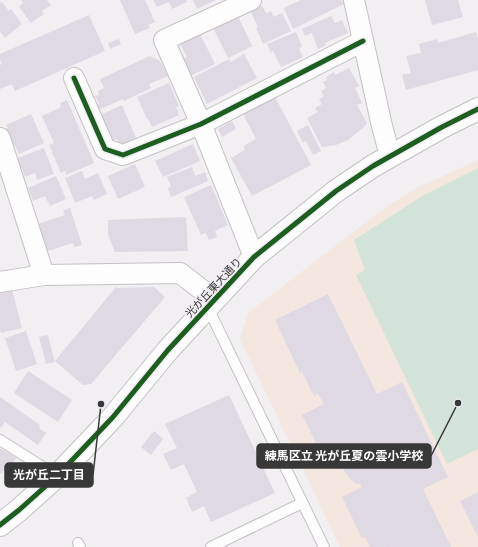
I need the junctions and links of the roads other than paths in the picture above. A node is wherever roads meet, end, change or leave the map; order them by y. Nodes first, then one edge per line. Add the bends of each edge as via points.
1 (251, 0) edge
2 (354, 0) edge
3 (363, 41) junction
4 (74, 78) dead end
5 (478, 109) edge
6 (201, 124) junction
7 (0, 138) edge
8 (390, 156) junction
9 (254, 257) junction
10 (44, 275) junction
11 (0, 282) edge
12 (211, 304) junction
13 (0, 440) edge
14 (57, 476) junction
15 (302, 503) junction
16 (0, 525) edge
17 (211, 547) edge
18 (324, 547) edge

1 - 6 street via 164,40
2 - 3 street
3 - 6 street
3 - 8 street
4 - 6 street via 105,149 123,156
5 - 8 street, 光が丘東大通り
6 - 9 street
7 - 10 street
8 - 9 street, 光が丘東大通り via 336,191
9 - 12 street, 光が丘東大通り
10 - 11 street
10 - 12 street via 180,273
12 - 14 street, 光が丘東大通り via 168,350 113,417
12 - 15 lane
13 - 14 lane
14 - 16 street, 光が丘東大通り
15 - 17 lane
15 - 18 lane

